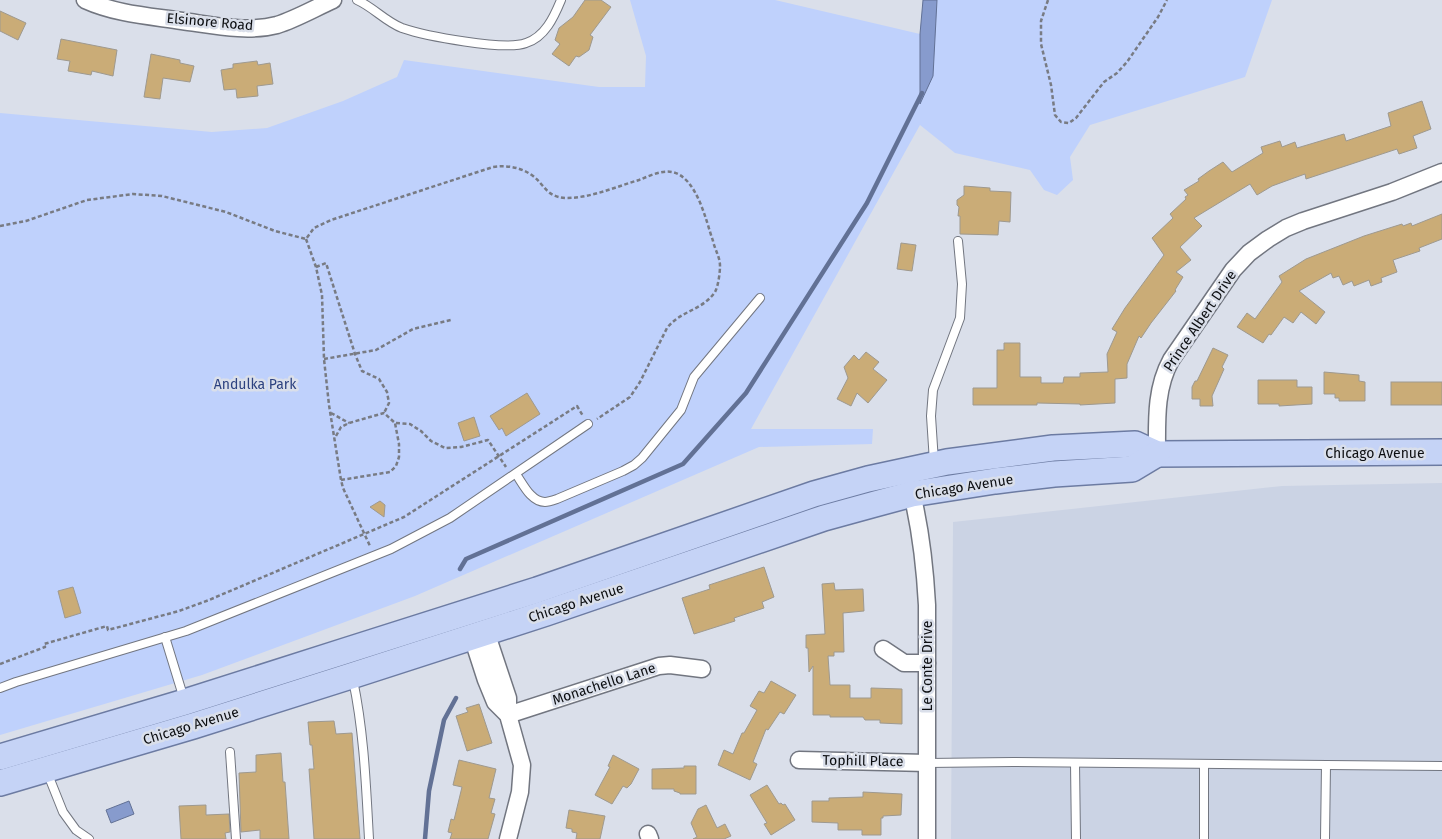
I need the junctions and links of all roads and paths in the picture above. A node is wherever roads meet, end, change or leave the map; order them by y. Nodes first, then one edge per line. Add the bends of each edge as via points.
1 (85, 0) edge
2 (333, 0) edge
3 (357, 0) edge
4 (561, 0) edge
5 (1048, 0) edge
6 (1167, 0) edge
7 (1442, 172) edge
8 (0, 226) edge
9 (306, 239) junction
10 (958, 242) dead end
11 (316, 267) junction
12 (760, 298) dead end
13 (451, 320) dead end
14 (355, 354) junction
15 (324, 359) junction
16 (331, 413) junction
17 (384, 413) junction
18 (349, 422) junction
19 (395, 422) junction
20 (588, 424) junction
21 (335, 437) junction
22 (1442, 452) edge
23 (1016, 453) junction
24 (1157, 454) junction
25 (499, 456) junction
26 (934, 464) junction
27 (514, 475) junction
28 (868, 479) junction
29 (341, 480) junction
30 (912, 494) junction
31 (366, 535) junction
32 (374, 556) junction
33 (479, 635) junction
34 (164, 637) junction
35 (883, 648) dead end
36 (0, 664) edge
37 (927, 664) junction
38 (702, 669) dead end
39 (352, 676) junction
40 (0, 688) edge
41 (185, 702) junction
42 (508, 715) junction
43 (230, 752) dead end
44 (0, 757) edge
45 (799, 760) dead end
46 (1075, 762) junction
47 (927, 763) junction
48 (1204, 764) junction
49 (1326, 765) junction
50 (1442, 766) edge
51 (46, 770) junction
52 (0, 783) edge
53 (89, 839) edge
54 (236, 839) edge
55 (369, 839) edge
56 (508, 839) edge
57 (927, 839) edge
58 (1076, 839) edge
59 (1204, 839) edge
60 (1325, 839) edge

1 - 2 street, Elsinore Road via 132,14 248,29 277,25
3 - 4 lane via 400,28 499,46 527,43 546,30
5 - 6 path via 1041,21 1041,44 1055,115 1061,122 1069,123 1104,82 1127,62
7 - 24 street, Prince Albert Drive via 1286,228 1249,253 1233,270 1164,373 1158,411
8 - 9 path via 26,221 87,200 133,194 162,196 226,212
9 - 11 path
9 - 20 path via 314,228 332,220 493,167 518,168 533,176 548,193 560,198 591,195 658,173 672,172 682,178 699,200 718,256 720,268 716,291 704,304 673,320 630,397
10 - 26 lane via 962,284 960,318 933,390
11 - 14 path via 326,263
11 - 15 path via 322,295
12 - 27 lane via 694,377 681,410 634,465 545,502 530,494
13 - 14 path via 413,329 376,350
14 - 15 path
14 - 17 path via 362,371 379,379 387,392 389,403
15 - 16 path
16 - 18 path
16 - 21 path
17 - 18 path
17 - 19 path
18 - 21 path
19 - 25 path via 410,424 445,448 488,440
19 - 29 path via 399,444 396,466 390,472
20 - 25 path via 578,406
20 - 27 lane
21 - 29 path
22 - 24 main road, Chicago Avenue
23 - 24 main road, Chicago Avenue via 1135,444
23 - 26 main road, Chicago Avenue
23 - 30 main road via 1006,463 927,476 916,483
24 - 30 main road, Chicago Avenue via 1132,470 1054,474
25 - 27 path
25 - 31 path via 404,517
26 - 28 main road, Chicago Avenue
27 - 32 lane via 450,518
28 - 30 main road
28 - 41 main road, Chicago Avenue via 814,494 537,590
29 - 31 path
30 - 33 main road, Chicago Avenue via 824,518
30 - 37 street, Le Conte Drive via 925,567
31 - 32 path
31 - 36 path via 186,608 108,630 107,626 75,634
32 - 34 lane
33 - 39 main road, Chicago Avenue
33 - 42 street via 475,646 486,680 495,702
34 - 40 lane
34 - 41 lane
35 - 37 street via 904,663
37 - 47 street, Le Conte Drive
38 - 42 street, Monachello Lane via 659,666
39 - 51 main road, Chicago Avenue
39 - 55 lane via 360,712
41 - 44 main road, Chicago Avenue
42 - 56 street via 522,765
43 - 54 lane
45 - 47 street, Tophill Place
46 - 47 lane
46 - 48 lane
46 - 58 lane
47 - 57 street, Le Conte Drive
48 - 49 lane
48 - 59 lane
49 - 50 lane
49 - 60 lane
51 - 52 main road, Chicago Avenue
51 - 53 lane via 63,812 76,830

